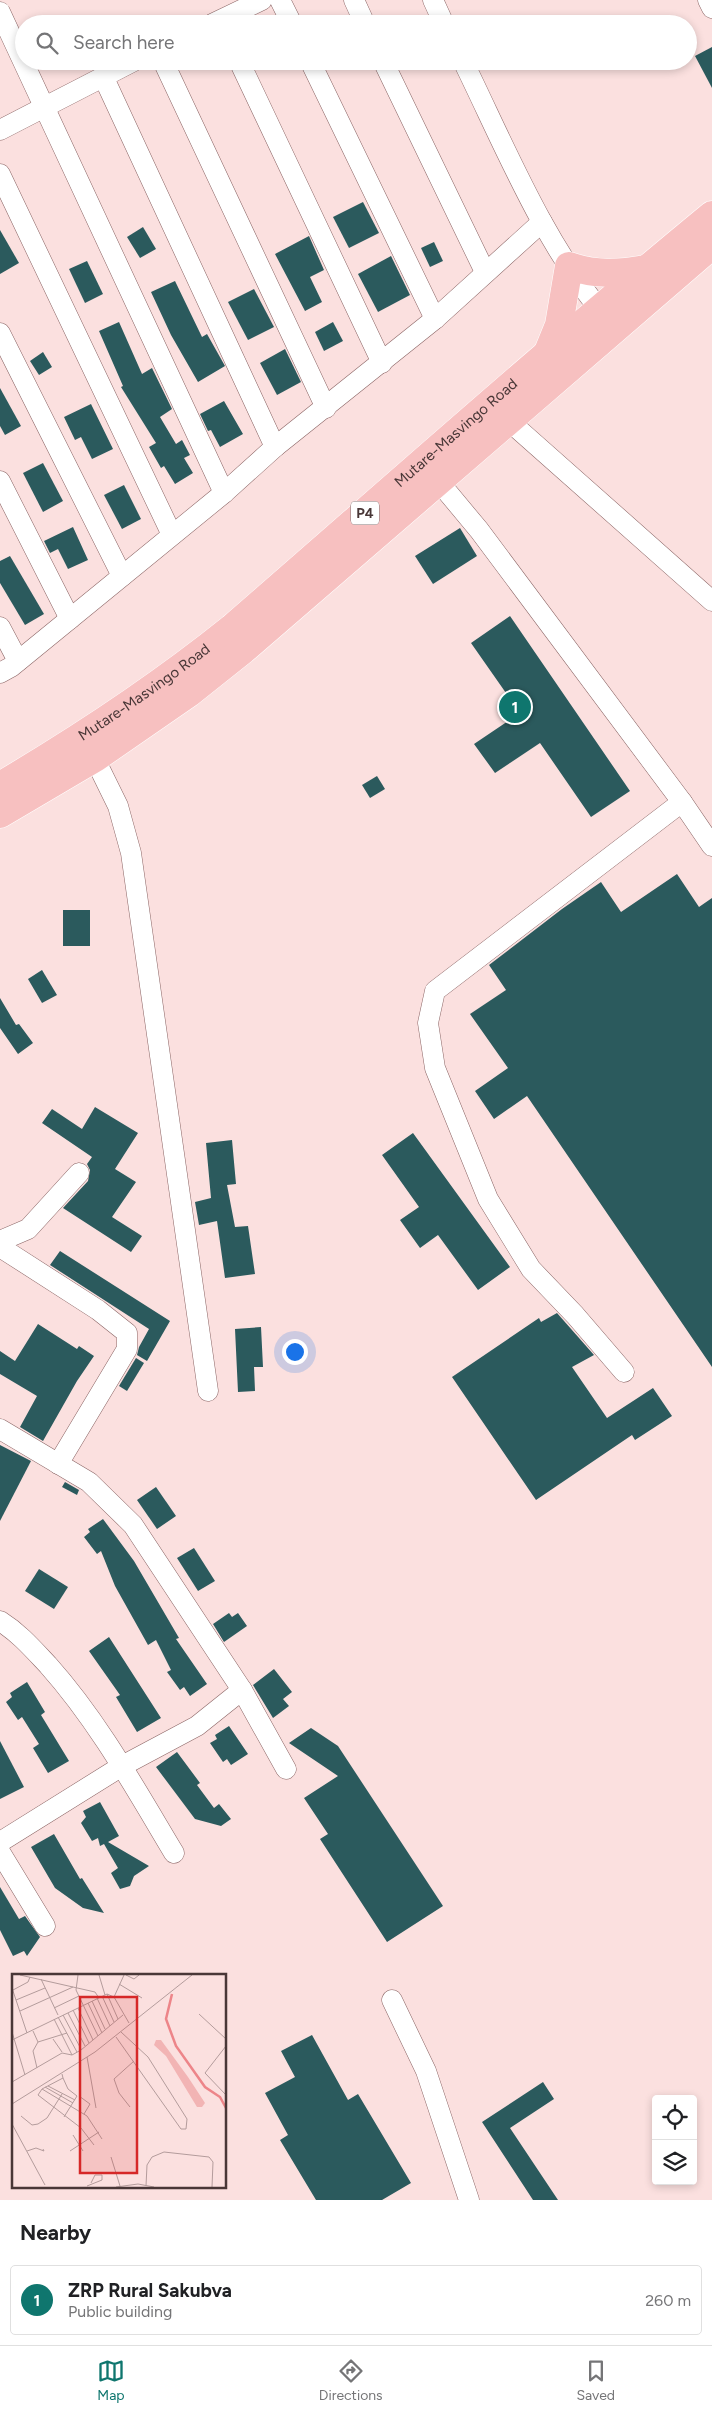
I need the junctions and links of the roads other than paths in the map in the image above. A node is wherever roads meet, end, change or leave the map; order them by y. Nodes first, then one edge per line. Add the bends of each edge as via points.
1 (262, 0) edge
2 (280, 0) edge
3 (354, 0) edge
4 (433, 0) edge
5 (708, 0) edge
6 (236, 5) edge
7 (712, 8) edge
8 (0, 12) edge
9 (226, 15) edge
10 (288, 15) edge
11 (361, 15) edge
12 (440, 15) edge
13 (15, 46) edge
14 (26, 70) edge
15 (115, 70) edge
16 (167, 70) edge
17 (243, 70) edge
18 (314, 70) edge
19 (387, 70) edge
20 (467, 70) edge
21 (103, 76) junction
22 (42, 107) junction
23 (0, 130) edge
24 (0, 174) edge
25 (712, 215) edge
26 (542, 222) junction
27 (712, 245) edge
28 (568, 266) junction
29 (646, 269) junction
30 (485, 272) junction
31 (598, 309) junction
32 (434, 319) junction
33 (616, 329) junction
34 (0, 333) edge
35 (547, 356) junction
36 (382, 363) junction
37 (326, 408) junction
38 (509, 422) junction
39 (275, 447) junction
40 (0, 481) edge
41 (439, 482) junction
42 (224, 493) junction
43 (172, 535) junction
44 (122, 576) junction
45 (712, 600) edge
46 (70, 619) junction
47 (0, 627) edge
48 (18, 661) junction
49 (0, 673) edge
50 (89, 748) junction
51 (0, 786) edge
52 (682, 802) junction
53 (0, 814) edge
54 (712, 846) edge
55 (79, 1173) dead end
56 (0, 1241) edge
57 (0, 1247) edge
58 (624, 1372) dead end
59 (208, 1391) dead end
60 (0, 1429) edge
61 (58, 1464) junction
62 (0, 1621) edge
63 (242, 1690) junction
64 (122, 1766) junction
65 (286, 1769) dead end
66 (0, 1842) edge
67 (0, 1852) edge
68 (174, 1853) dead end
69 (46, 1926) dead end
70 (392, 2000) dead end
71 (469, 2200) edge

1 - 6 street
2 - 10 street
3 - 11 street
4 - 12 street
5 - 7 street
6 - 9 street
8 - 13 street
14 - 22 street
15 - 21 street
16 - 37 street
17 - 36 street
18 - 32 street
19 - 30 street
20 - 26 street
21 - 22 street
21 - 39 street
22 - 23 street
22 - 42 street
24 - 43 street
25 - 29 highway, Mutare-Masvingo Road / P4
26 - 28 street
26 - 30 street
27 - 33 highway, Mutare-Masvingo Road / P4
28 - 29 highway via 606,274
28 - 31 street
28 - 35 highway via 559,325
29 - 31 highway, Mutare-Masvingo Road / P4
30 - 32 street
31 - 33 street
31 - 35 highway, Mutare-Masvingo Road / P4
32 - 36 street
33 - 38 highway, Mutare-Masvingo Road / P4
34 - 44 street
35 - 50 highway, Mutare-Masvingo Road / P4
36 - 37 street
37 - 39 street
38 - 41 highway, Mutare-Masvingo Road / P4
38 - 45 street
39 - 42 street
40 - 46 street
41 - 50 highway, Mutare-Masvingo Road / P4 via 243,650 189,692
41 - 52 street via 479,530
42 - 43 street
43 - 44 street
44 - 46 street
46 - 48 street
47 - 48 street
48 - 49 street
50 - 51 highway, Mutare-Masvingo Road / P4
50 - 53 highway, Mutare-Masvingo Road / P4
50 - 59 street via 118,806 131,854
52 - 54 street
52 - 58 street via 435,991 428,1023 435,1068 488,1199 531,1269
55 - 56 street via 28,1228
57 - 61 street via 98,1310 127,1333 127,1349
60 - 61 street
61 - 63 street via 89,1482 133,1525
62 - 64 street via 17,1631 72,1692
63 - 64 street via 197,1726
63 - 65 street
64 - 66 street
64 - 68 street
67 - 69 street
70 - 71 street via 426,2071

